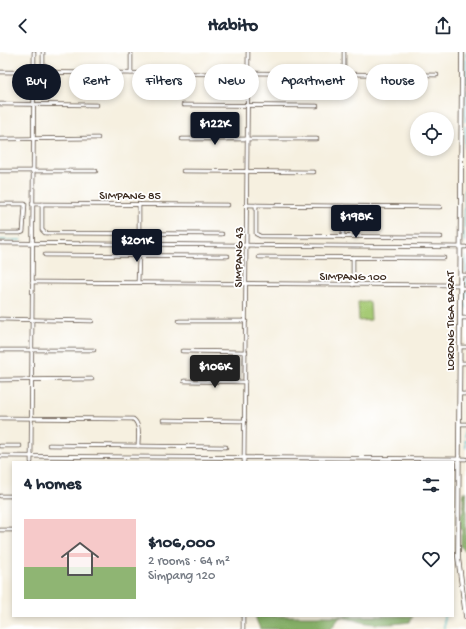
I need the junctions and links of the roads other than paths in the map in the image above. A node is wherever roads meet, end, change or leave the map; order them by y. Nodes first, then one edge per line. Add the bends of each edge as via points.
1 (34, 52) edge
2 (43, 52) edge
3 (131, 52) edge
4 (248, 52) edge
5 (344, 52) edge
6 (462, 52) edge
7 (33, 64) edge
8 (43, 64) edge
9 (248, 64) edge
10 (344, 64) edge
11 (0, 72) edge
12 (12, 72) edge
13 (61, 72) edge
14 (131, 73) junction
15 (204, 74) edge
16 (358, 74) edge
17 (437, 74) dead end
18 (464, 87) edge
19 (33, 100) edge
20 (248, 100) edge
21 (0, 104) edge
22 (33, 104) junction
23 (97, 105) dead end
24 (183, 106) dead end
25 (248, 106) junction
26 (317, 106) dead end
27 (464, 125) edge
28 (98, 138) dead end
29 (0, 139) edge
30 (33, 139) junction
31 (182, 139) dead end
32 (247, 139) junction
33 (317, 139) dead end
34 (464, 162) edge
35 (0, 171) edge
36 (33, 171) junction
37 (96, 171) dead end
38 (183, 171) dead end
39 (247, 171) junction
40 (314, 172) dead end
41 (0, 204) edge
42 (32, 204) junction
43 (42, 204) junction
44 (139, 204) junction
45 (228, 205) dead end
46 (247, 205) junction
47 (256, 205) junction
48 (343, 206) junction
49 (440, 207) dead end
50 (0, 233) edge
51 (139, 233) junction
52 (222, 234) dead end
53 (344, 237) junction
54 (441, 237) dead end
55 (0, 243) edge
56 (32, 244) junction
57 (247, 246) junction
58 (460, 247) junction
59 (466, 247) edge
60 (45, 255) dead end
61 (138, 256) junction
62 (228, 256) dead end
63 (259, 256) dead end
64 (353, 257) junction
65 (444, 258) dead end
66 (460, 275) junction
67 (466, 275) edge
68 (32, 282) junction
69 (138, 282) junction
70 (246, 284) junction
71 (353, 285) junction
72 (461, 287) junction
73 (466, 288) edge
74 (460, 318) junction
75 (466, 318) edge
76 (0, 319) edge
77 (32, 320) junction
78 (92, 321) dead end
79 (179, 321) dead end
80 (246, 321) junction
81 (460, 347) junction
82 (466, 347) edge
83 (0, 350) edge
84 (31, 350) junction
85 (94, 350) dead end
86 (182, 351) dead end
87 (246, 352) junction
88 (460, 363) junction
89 (466, 363) edge
90 (92, 379) dead end
91 (0, 380) edge
92 (31, 380) junction
93 (184, 380) dead end
94 (245, 382) junction
95 (460, 394) junction
96 (466, 394) edge
97 (0, 418) edge
98 (31, 418) junction
99 (163, 420) dead end
100 (245, 421) junction
101 (460, 424) junction
102 (466, 424) edge
103 (48, 445) dead end
104 (0, 446) edge
105 (20, 446) dead end
106 (138, 446) junction
107 (226, 447) dead end
108 (0, 456) edge
109 (31, 456) junction
110 (459, 459) junction
111 (466, 459) edge
112 (244, 460) edge
113 (30, 461) edge
114 (0, 496) edge
115 (12, 496) edge
116 (0, 530) edge
117 (12, 530) edge
118 (462, 591) junction
119 (466, 601) edge
120 (244, 617) edge
121 (466, 617) edge
122 (243, 629) edge

1 - 7 street
2 - 8 street
3 - 14 street
4 - 9 street, SIMPANG 43
5 - 10 street
6 - 18 main road, LORONG TIGA BARAT
11 - 12 street
13 - 14 street
14 - 15 street
16 - 17 street
18 - 27 main road, LORONG TIGA BARAT
19 - 22 street
20 - 25 street, SIMPANG 43
21 - 22 street
22 - 23 street
22 - 30 street
24 - 25 street
25 - 26 street
25 - 32 street, SIMPANG 43
27 - 34 main road, LORONG TIGA BARAT
28 - 30 street
29 - 30 street
30 - 36 street
31 - 32 street
32 - 33 street
32 - 39 street, SIMPANG 43
34 - 58 main road, LORONG TIGA BARAT
35 - 36 street
36 - 37 street
36 - 42 street
38 - 39 street
39 - 40 street
39 - 46 street, SIMPANG 43
41 - 50 street via 25,204 23,232
42 - 43 street, SIMPANG 85
42 - 56 street
43 - 44 street, SIMPANG 85
43 - 51 street via 42,230 45,233
44 - 45 street, SIMPANG 85
44 - 51 street
46 - 47 street
46 - 57 street, SIMPANG 43
47 - 48 street
47 - 53 street via 258,235
48 - 49 street
48 - 53 street
51 - 52 street
53 - 54 street
55 - 56 street
56 - 57 street
56 - 68 street
57 - 58 street
57 - 70 street, SIMPANG 43
58 - 59 street
58 - 66 main road, LORONG TIGA BARAT
60 - 61 street
61 - 62 street
61 - 69 street
63 - 64 street, SIMPANG 100
64 - 65 street, SIMPANG 100
64 - 71 street
66 - 67 street
66 - 72 main road, LORONG TIGA BARAT
68 - 69 street, SIMPANG 100
68 - 77 street
69 - 70 street, SIMPANG 100
70 - 71 street, SIMPANG 100
70 - 80 street, SIMPANG 43
71 - 72 street, SIMPANG 100
72 - 73 street, SIMPANG 100
72 - 74 main road, LORONG TIGA BARAT
74 - 75 street
74 - 81 main road, LORONG TIGA BARAT
76 - 77 street
77 - 78 street
77 - 84 street
79 - 80 street
80 - 87 street, SIMPANG 43
81 - 82 street
81 - 88 main road, LORONG TIGA BARAT
83 - 84 street
84 - 85 street
84 - 92 street
86 - 87 street
87 - 94 street, SIMPANG 43
88 - 89 street
88 - 95 main road, LORONG TIGA BARAT
90 - 92 street
91 - 92 street
92 - 98 street
93 - 94 street
94 - 100 street, SIMPANG 43
95 - 96 street
95 - 101 main road, LORONG TIGA BARAT
97 - 98 street
98 - 106 street via 133,419 138,425
98 - 109 street
99 - 100 street
100 - 112 street, SIMPANG 43
101 - 102 street
101 - 110 main road, LORONG TIGA BARAT
103 - 106 street
104 - 105 street
106 - 107 street
108 - 109 street
109 - 112 street
109 - 113 street
110 - 111 street
110 - 112 street
110 - 118 main road, LORONG TIGA BARAT via 458,556
114 - 115 street
116 - 117 street
118 - 119 main road
118 - 121 main road
120 - 122 street

